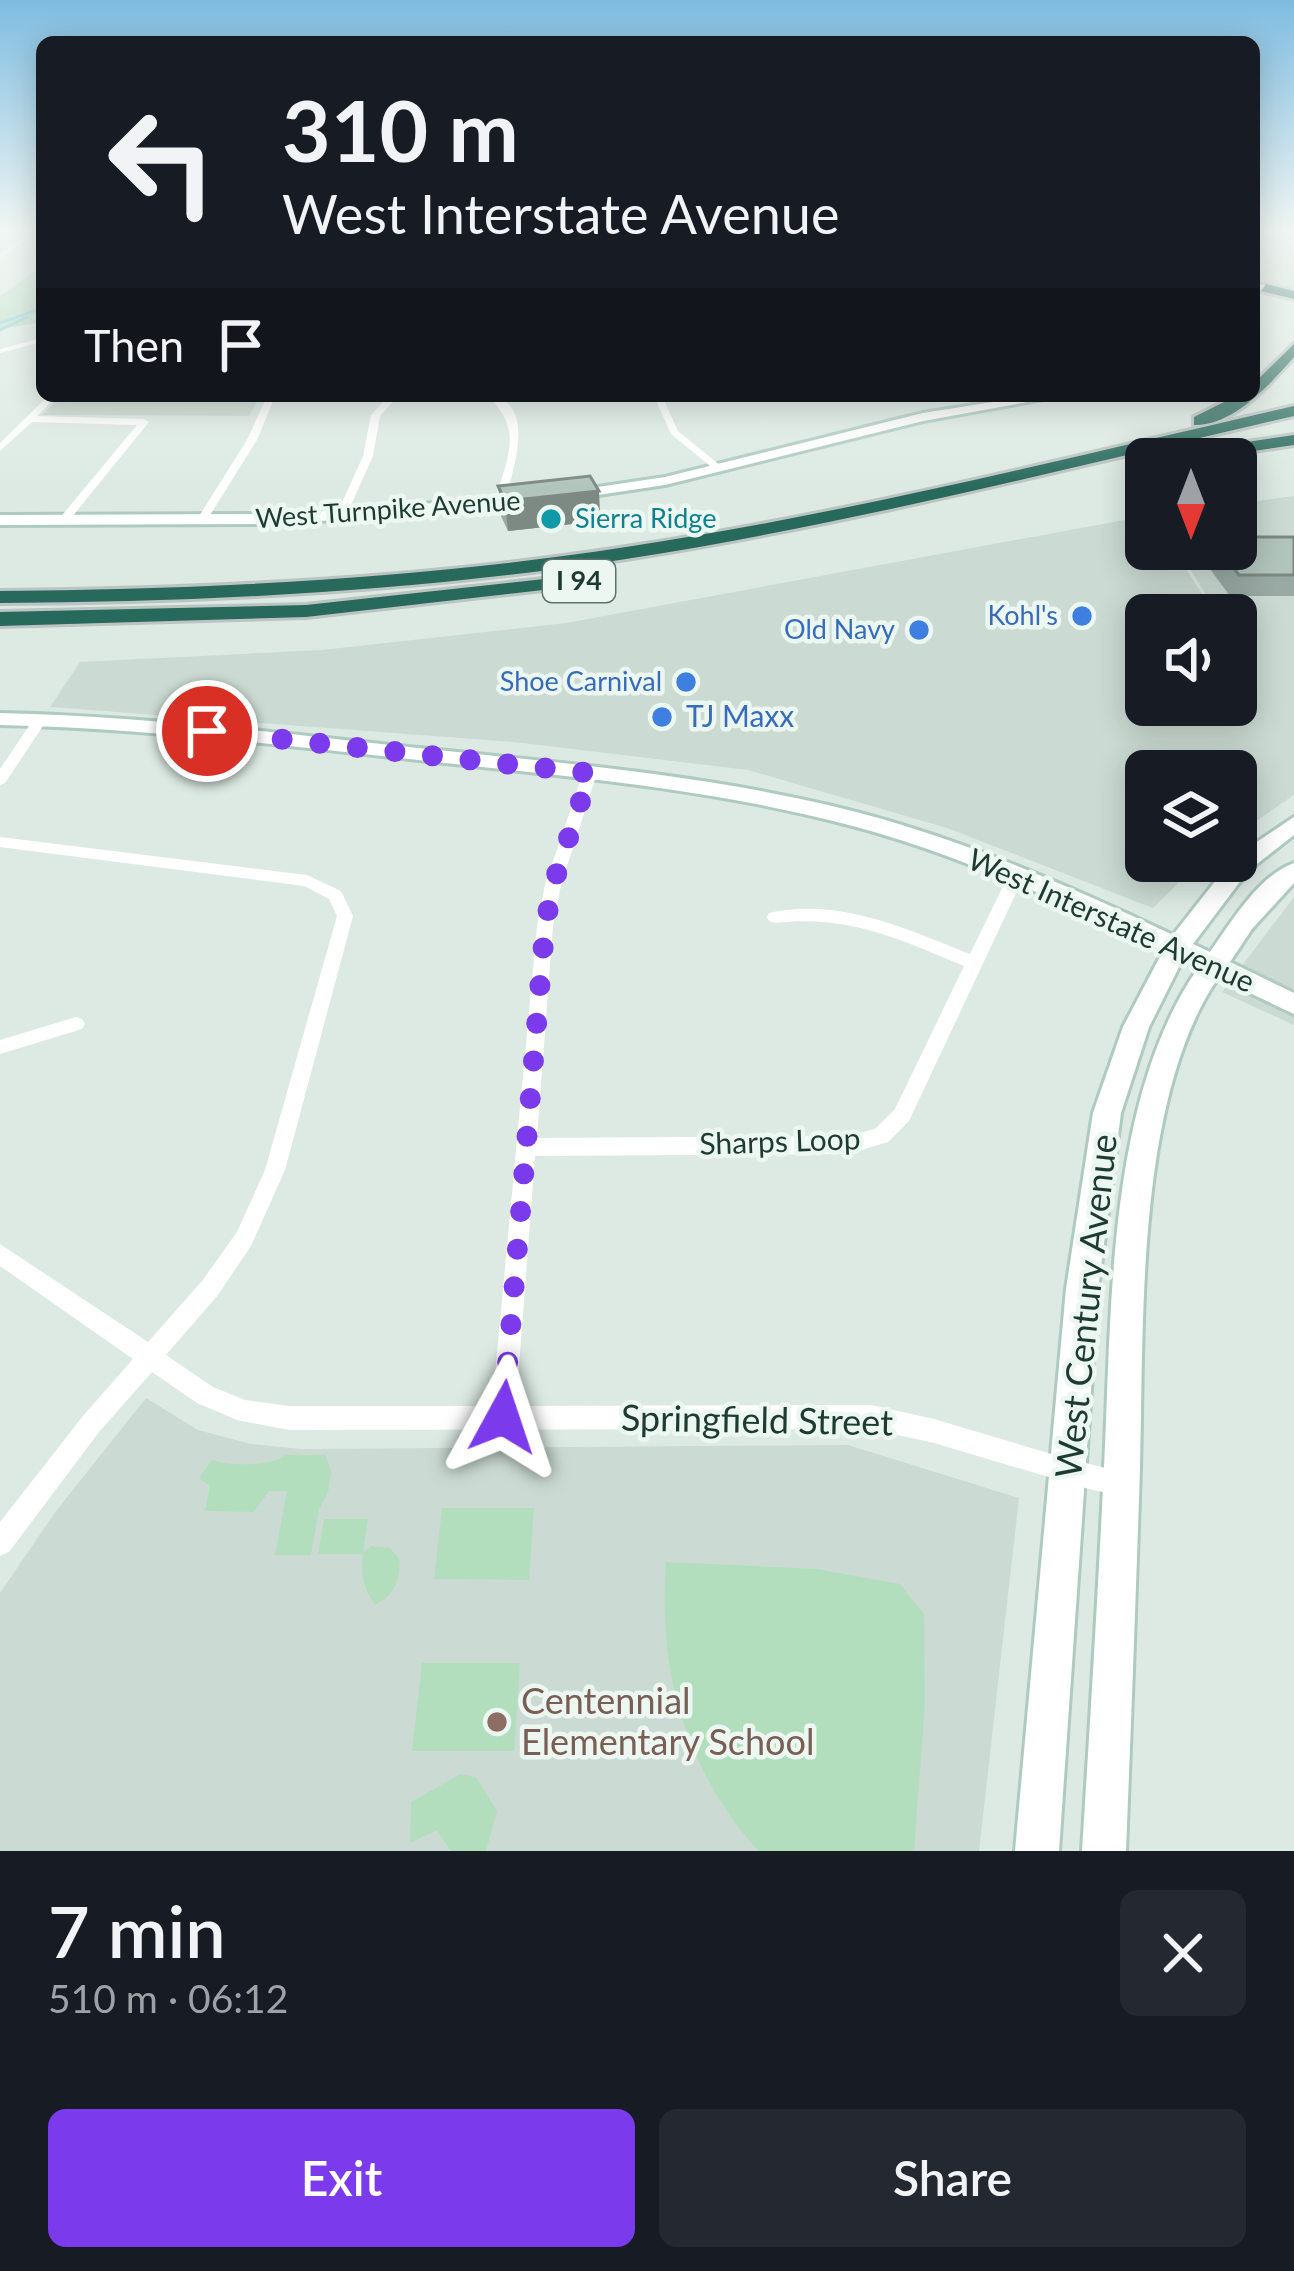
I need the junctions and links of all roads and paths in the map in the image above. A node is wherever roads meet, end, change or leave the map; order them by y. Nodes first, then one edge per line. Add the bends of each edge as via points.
1 (36, 342) edge
2 (1294, 348) edge
3 (0, 351) edge
4 (1260, 384) edge
5 (47, 402) edge
6 (269, 402) edge
7 (389, 402) edge
8 (500, 402) edge
9 (661, 402) edge
10 (1018, 402) edge
11 (1236, 402) edge
12 (1294, 411) edge
13 (29, 419) junction
14 (1294, 425) edge
15 (1239, 438) edge
16 (1294, 440) edge
17 (1257, 445) edge
18 (0, 448) edge
19 (1125, 465) edge
20 (718, 468) junction
21 (500, 503) junction
22 (341, 516) junction
23 (824, 516) junction
24 (0, 520) edge
25 (63, 521) junction
26 (201, 521) junction
27 (0, 597) edge
28 (0, 619) edge
29 (0, 719) edge
30 (40, 720) junction
31 (590, 773) junction
32 (0, 780) edge
33 (1294, 824) edge
34 (0, 842) edge
35 (1294, 871) edge
36 (1017, 874) junction
37 (775, 917) dead end
38 (1177, 947) junction
39 (974, 963) junction
40 (1212, 964) junction
41 (1294, 1004) edge
42 (76, 1024) dead end
43 (0, 1047) edge
44 (526, 1147) junction
45 (0, 1253) edge
46 (149, 1359) junction
47 (503, 1417) junction
48 (1067, 1474) junction
49 (1121, 1484) junction
50 (0, 1543) edge
51 (1037, 1851) edge
52 (1104, 1851) edge

1 - 3 street
2 - 4 highway
5 - 13 street
6 - 26 street
7 - 22 street via 374,419 368,456
8 - 21 street via 516,427
9 - 20 street via 674,432
10 - 20 street, West Turnpike Avenue
11 - 23 highway via 1160,435
12 - 23 highway, I 94
13 - 18 street
13 - 25 street via 144,422
14 - 15 highway, I 94
16 - 17 highway
19 - 28 highway, I 94 via 750,552 518,590 306,611
20 - 21 street, West Turnpike Avenue
21 - 22 street, West Turnpike Avenue
22 - 26 street, West Turnpike Avenue
23 - 27 highway, I 94 via 457,575 236,592
24 - 25 street, West Turnpike Avenue
25 - 26 street, West Turnpike Avenue
29 - 30 street, West Interstate Avenue
30 - 31 street, West Interstate Avenue
30 - 32 street
31 - 36 street, West Interstate Avenue via 832,813
31 - 44 street via 548,904
33 - 38 street, West Century Avenue via 1240,865
34 - 46 street via 307,881 342,904 343,930 263,1202 227,1264
35 - 40 street, West Century Avenue
36 - 38 street, West Interstate Avenue
36 - 39 street, Sharps Loop
37 - 39 street via 853,917
38 - 40 street, West Interstate Avenue
38 - 48 street, West Century Avenue via 1136,1027 1107,1113
39 - 44 street, Sharps Loop via 902,1114 866,1142
40 - 41 street, West Interstate Avenue
40 - 49 street, West Century Avenue via 1173,1042 1145,1139
42 - 43 street
44 - 47 street
45 - 46 street, Springfield Street
46 - 47 street, Springfield Street via 225,1405 266,1416
46 - 50 street
47 - 48 street, Springfield Street via 871,1417
48 - 49 street, Springfield Street
48 - 51 street, West Century Avenue
49 - 52 street, West Century Avenue

